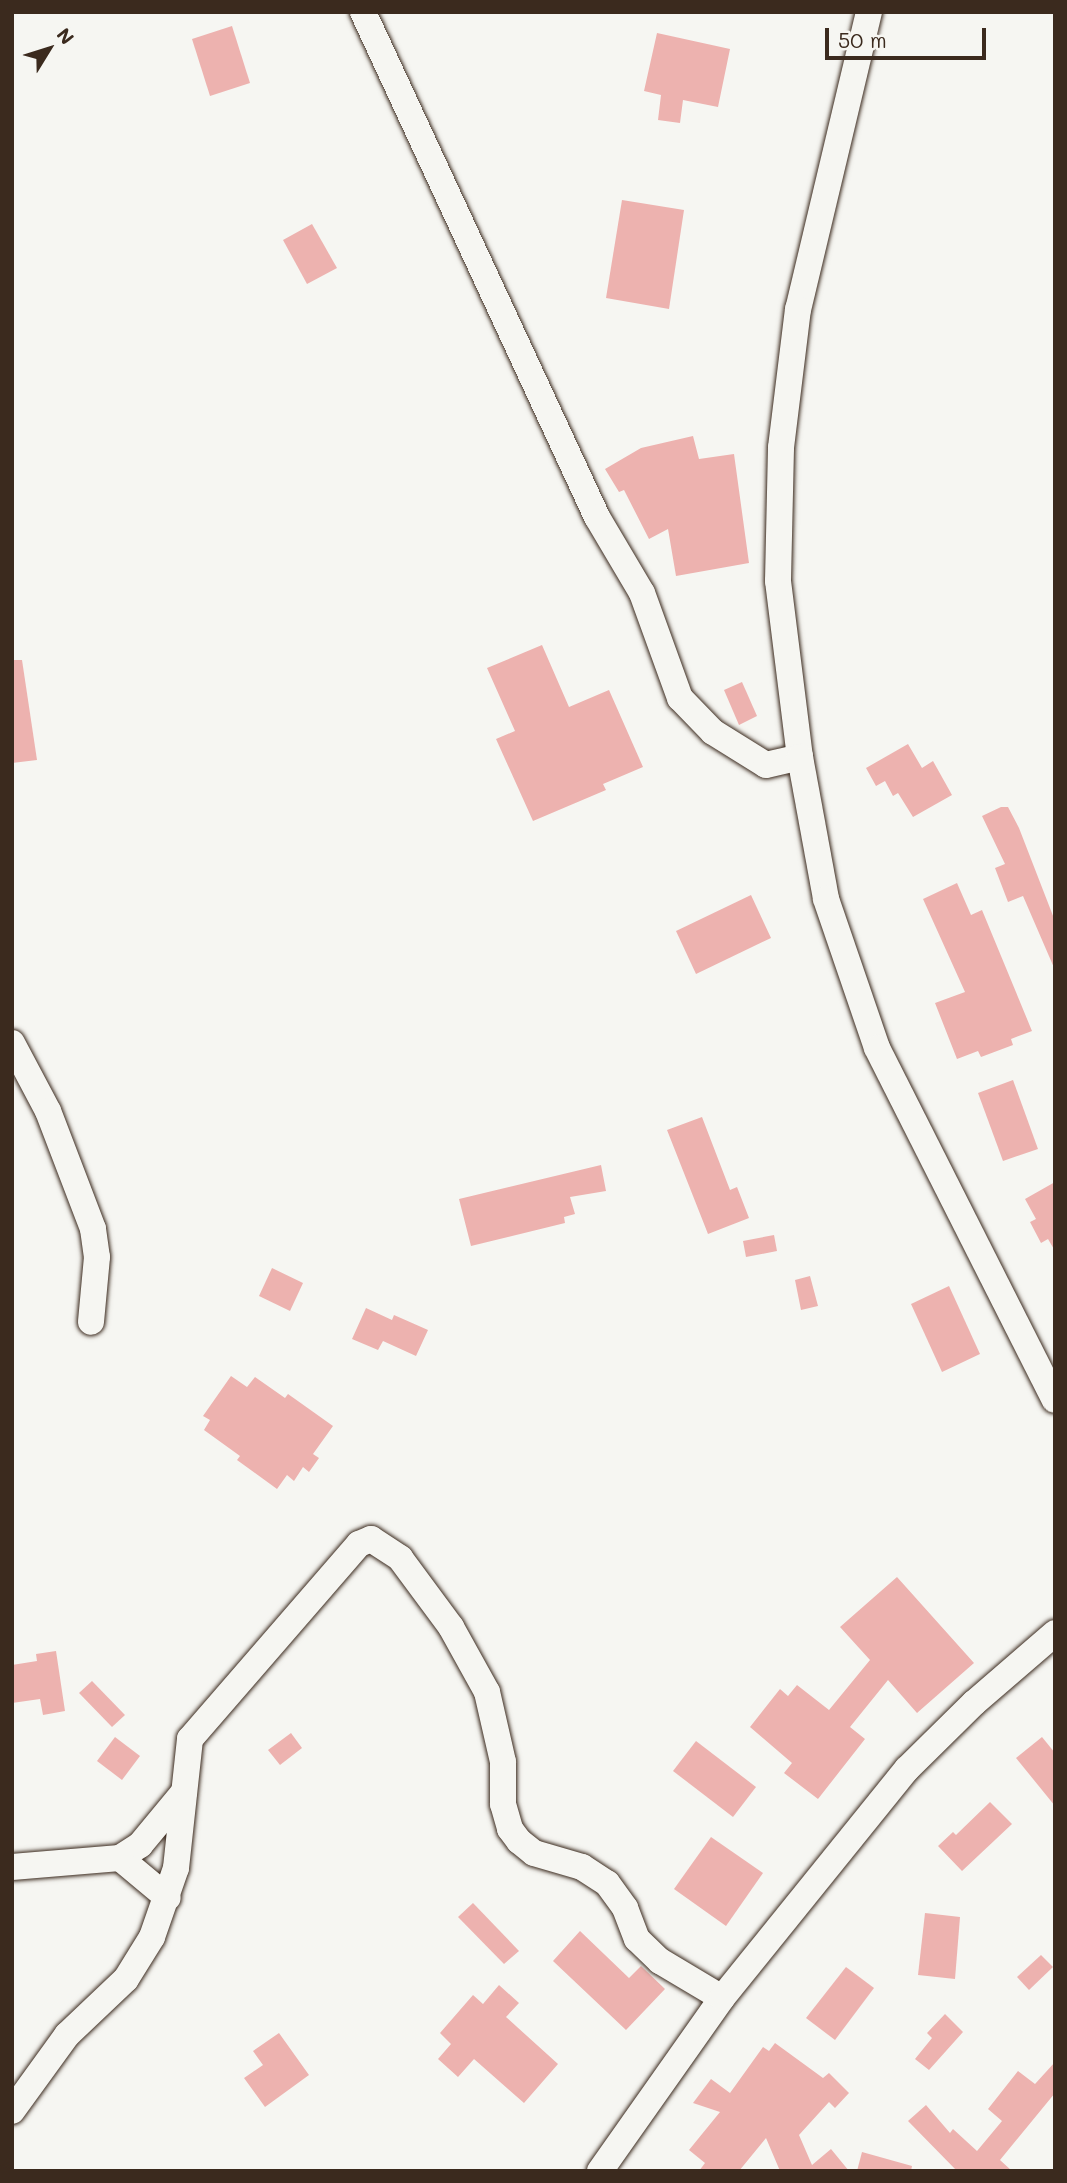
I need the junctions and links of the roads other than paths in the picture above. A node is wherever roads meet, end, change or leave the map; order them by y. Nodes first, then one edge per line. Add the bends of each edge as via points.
1 (363, 12) edge
2 (869, 12) edge
3 (800, 757) junction
4 (12, 1042) edge
5 (91, 1322) dead end
6 (1055, 1400) edge
7 (1055, 1633) edge
8 (184, 1792) junction
9 (120, 1858) junction
10 (12, 1867) edge
11 (168, 1898) junction
12 (722, 1998) junction
13 (12, 2111) edge
14 (600, 2171) edge

1 - 3 street via 597,517 642,593 680,698 712,732 766,765
2 - 3 street via 798,309 781,448 778,581
3 - 6 street via 826,900 877,1048
4 - 5 street via 48,1111 93,1229 97,1257
7 - 12 street via 907,1769
8 - 9 street via 140,1845
8 - 11 street
8 - 12 street via 190,1739 359,1544 371,1539 400,1558 452,1627 487,1692 503,1762 503,1804 515,1835 534,1853 582,1867 607,1883 625,1908 637,1939 660,1961
9 - 10 street
9 - 11 street
11 - 13 street via 152,1937 126,1979 67,2035
12 - 14 street

